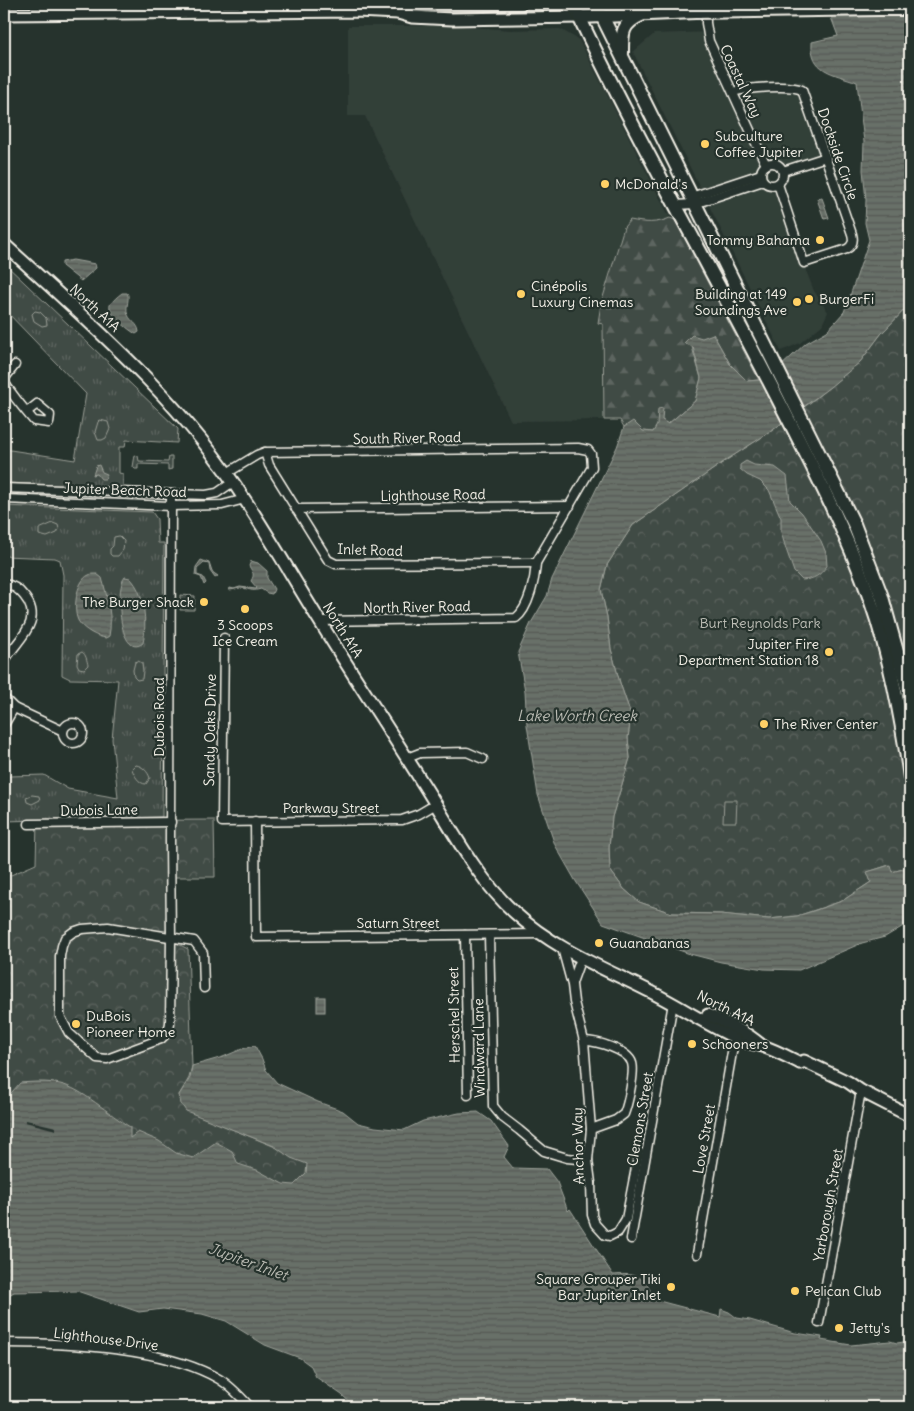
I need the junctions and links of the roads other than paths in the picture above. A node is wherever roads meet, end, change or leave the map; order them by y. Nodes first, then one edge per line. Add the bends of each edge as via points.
1 (521, 4) edge
2 (574, 4) edge
3 (596, 4) edge
4 (706, 4) edge
5 (910, 9) edge
6 (21, 10) edge
7 (398, 13) junction
8 (4, 14) edge
9 (641, 14) junction
10 (602, 16) junction
11 (580, 17) junction
12 (622, 56) junction
13 (733, 92) junction
14 (826, 157) junction
15 (766, 165) junction
16 (783, 171) junction
17 (762, 177) junction
18 (778, 184) junction
19 (693, 200) junction
20 (676, 205) junction
21 (4, 244) edge
22 (15, 365) dead end
23 (768, 366) junction
24 (4, 380) edge
25 (27, 412) dead end
26 (799, 426) junction
27 (265, 452) junction
28 (230, 478) junction
29 (4, 488) edge
30 (171, 495) junction
31 (4, 499) edge
32 (244, 499) junction
33 (171, 506) junction
34 (570, 506) junction
35 (296, 509) junction
36 (536, 563) junction
37 (4, 584) edge
38 (319, 621) junction
39 (224, 638) dead end
40 (4, 662) edge
41 (4, 698) edge
42 (910, 699) edge
43 (14, 708) junction
44 (4, 725) edge
45 (63, 731) dead end
46 (407, 758) junction
47 (483, 759) dead end
48 (910, 777) edge
49 (436, 804) junction
50 (255, 821) junction
51 (170, 822) junction
52 (222, 822) joint
53 (28, 824) dead end
54 (541, 934) junction
55 (465, 935) junction
56 (489, 935) junction
57 (171, 938) junction
58 (562, 948) junction
59 (581, 958) junction
60 (572, 985) junction
61 (204, 988) dead end
62 (673, 1003) junction
63 (736, 1032) junction
64 (584, 1042) junction
65 (861, 1091) junction
66 (468, 1095) dead end
67 (910, 1116) edge
68 (592, 1128) junction
69 (639, 1152) dead end
70 (588, 1160) junction
71 (631, 1240) dead end
72 (697, 1254) dead end
73 (819, 1323) dead end
74 (4, 1343) edge
75 (250, 1407) edge

1 - 7 street via 413,6
2 - 11 main road
3 - 10 main road
4 - 13 street, Coastal Way via 709,41
5 - 9 main road, bridge
6 - 7 street
6 - 8 street
7 - 11 street via 452,19
9 - 10 main road
9 - 12 main road via 624,28
10 - 11 main road
10 - 12 main road
11 - 20 main road
12 - 19 main road
13 - 14 street, Dockside Circle via 749,88 802,90
13 - 15 street, Coastal Way
14 - 16 street
14 - 18 street, Dockside Circle via 852,234 853,242 847,249 804,263
15 - 16 street via 779,165
15 - 17 street
16 - 18 street via 783,178
17 - 18 street via 768,185
17 - 19 street
19 - 20 street
19 - 23 main road
20 - 23 main road
21 - 28 street, North A1A via 167,398
22 - 24 street
23 - 26 main road
24 - 25 street
26 - 42 main road via 846,507 869,560 893,631
26 - 48 main road via 843,530 881,634 899,705
27 - 28 street, South River Road
27 - 34 street, South River Road via 588,450 592,467
27 - 35 street, Inlet Road via 269,465
28 - 30 street, Jupiter Beach Road via 217,493
28 - 32 street, North A1A
29 - 30 street, Jupiter Beach Road
30 - 33 street, Dubois Road
31 - 33 street, Jupiter Beach Road
32 - 33 street, Jupiter Beach Road via 222,505
32 - 38 street, North A1A
33 - 51 street, Dubois Road
34 - 35 street, Lighthouse Road
34 - 36 street
35 - 36 street, Inlet Road via 328,560 336,564
36 - 38 street, North River Road via 536,578 525,607 516,618
37 - 40 street via 23,594 32,614 26,632
38 - 46 street, North A1A
39 - 52 street, Sandy Oaks Drive
41 - 43 street
43 - 44 street
43 - 45 street
46 - 47 street via 420,753 467,752
46 - 49 street, North A1A
49 - 50 street, Parkway Street via 402,820
49 - 54 street, North A1A via 487,884 515,914
50 - 52 street, Parkway Street
50 - 55 street, Saturn Street via 256,937
51 - 53 street, Dubois Lane
51 - 57 street, Dubois Road
54 - 56 street, Saturn Street
54 - 58 street, North A1A
55 - 56 street, Saturn Street
55 - 66 street, Herschel Street
56 - 70 street, Windward Lane via 493,1106 544,1151
57 - 57 street, Dubois Road via 172,988 168,1032 161,1039 107,1059 97,1058 69,1033 60,1016 60,956 66,938 82,929 108,927
57 - 61 street via 194,941 203,953
58 - 59 street, North A1A
58 - 60 street, Anchor Way
59 - 60 street, Anchor Way
59 - 62 street, North A1A
60 - 64 street, Anchor Way
62 - 63 street, North A1A
62 - 71 street, Clemons Street
63 - 65 street, North A1A via 748,1044 762,1046 800,1063 804,1061
63 - 72 street, Love Street
64 - 68 street, Anchor Way
64 - 68 street via 597,1042 609,1047 628,1057 633,1066 624,1114
65 - 67 street, North A1A
65 - 73 street, Yarborough Street
68 - 70 street, Anchor Way
69 - 70 street, Anchor Way via 626,1219 618,1232 610,1236 601,1232 593,1220
74 - 75 street, Lighthouse Drive via 89,1346 173,1361 219,1379

